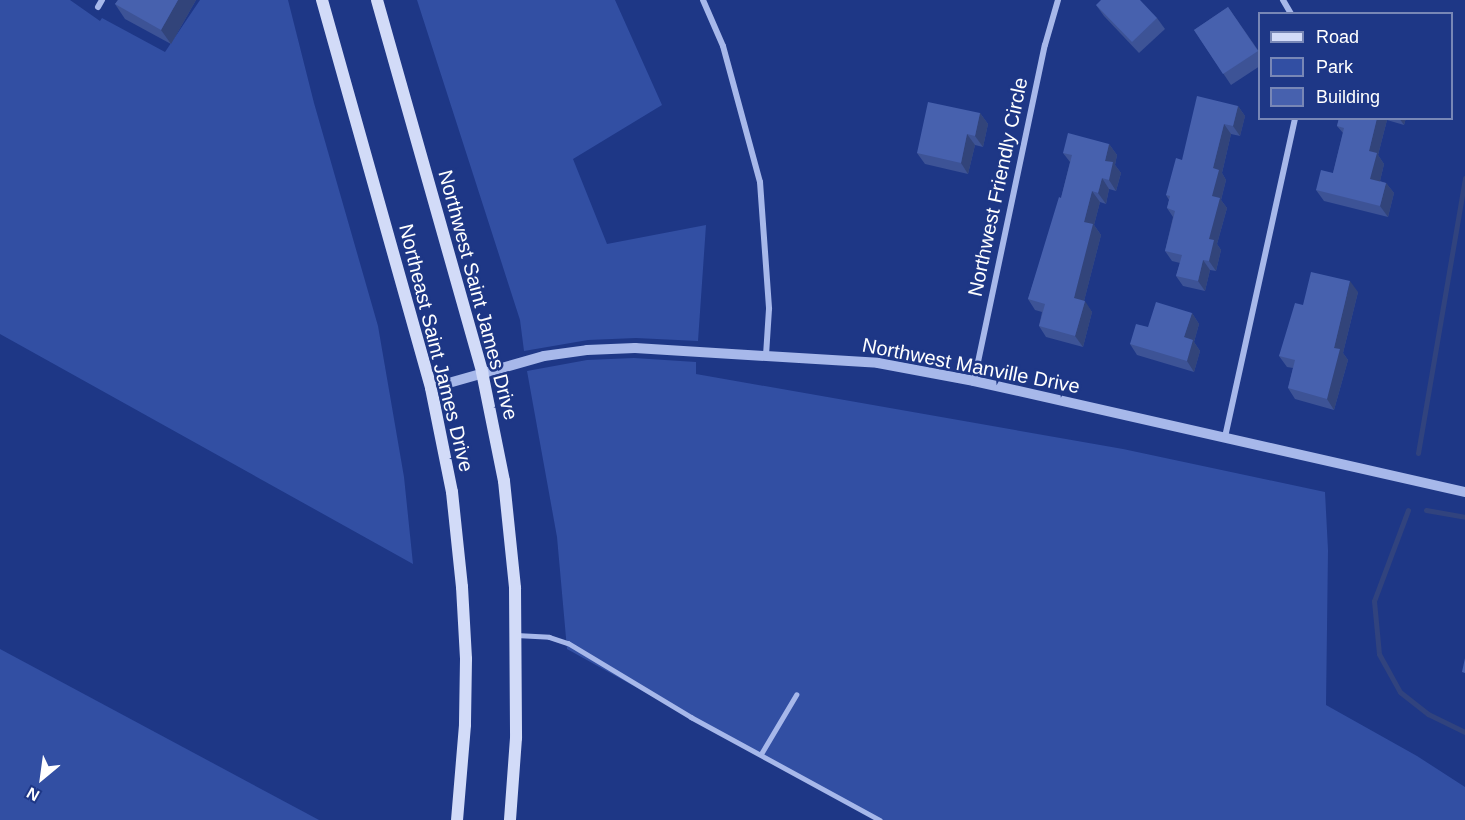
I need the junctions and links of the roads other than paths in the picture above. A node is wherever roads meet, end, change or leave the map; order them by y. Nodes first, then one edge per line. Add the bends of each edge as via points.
1 (102, 0) edge
2 (322, 0) edge
3 (376, 0) edge
4 (703, 0) edge
5 (1058, 0) edge
6 (98, 7) dead end
7 (1295, 120) edge
8 (766, 356) junction
9 (482, 372) junction
10 (974, 381) junction
11 (431, 388) junction
12 (1225, 437) junction
13 (1465, 492) edge
14 (516, 635) junction
15 (796, 694) dead end
16 (761, 754) junction
17 (457, 820) edge
18 (510, 820) edge
19 (880, 820) edge

1 - 6 street
2 - 11 main road, Northeast Saint James Drive
3 - 9 main road, Northwest Saint James Drive
4 - 8 street via 723,46 760,182 769,309
5 - 10 street, Northwest Friendly Circle
7 - 12 street
8 - 9 street, Northwest Manville Drive via 635,348 587,350
8 - 10 street, Northwest Manville Drive via 878,363
9 - 11 street, Northwest Manville Drive
9 - 14 main road, Northwest Saint James Drive via 504,481
10 - 12 street, Northwest Manville Drive
11 - 17 main road, Northeast Saint James Drive via 452,492 462,587 465,725
12 - 13 street, Northwest Manville Drive
14 - 16 lane via 549,637 568,643
14 - 18 main road, Northwest Saint James Drive via 516,738
15 - 16 lane
16 - 19 lane

